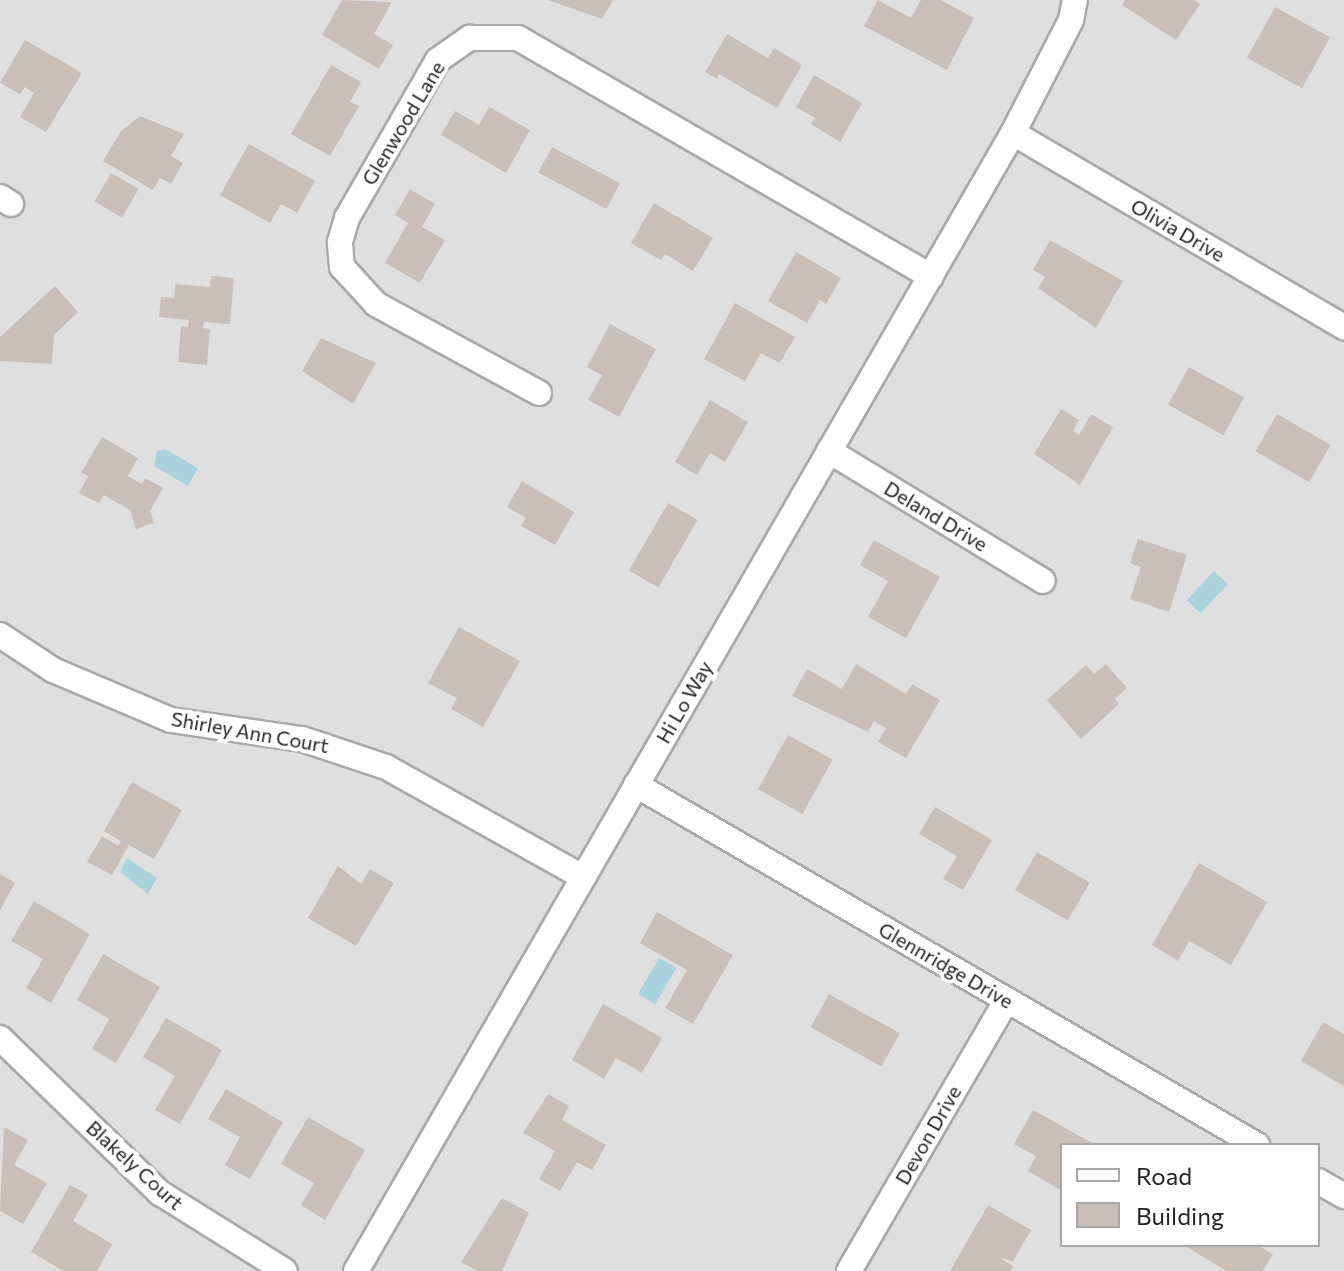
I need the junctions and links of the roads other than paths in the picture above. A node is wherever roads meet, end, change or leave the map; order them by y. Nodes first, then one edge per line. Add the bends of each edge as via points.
1 (1075, 0) edge
2 (1013, 133) junction
3 (931, 276) junction
4 (1344, 327) edge
5 (539, 393) dead end
6 (829, 451) junction
7 (1043, 581) dead end
8 (0, 635) edge
9 (636, 785) junction
10 (583, 877) junction
11 (1007, 1000) junction
12 (0, 1038) edge
13 (1254, 1143) edge
14 (1320, 1182) edge
15 (1344, 1196) edge
16 (285, 1271) edge
17 (356, 1271) edge
18 (849, 1271) edge

1 - 2 street, Hi Lo Way via 1071,20
2 - 3 street, Hi Lo Way
2 - 4 street, Olivia Drive
3 - 5 street, Glenwood Lane via 518,38 470,38 438,60 361,193 340,242 342,267 376,304
3 - 6 street, Hi Lo Way
6 - 7 street, Deland Drive
6 - 9 street, Hi Lo Way
8 - 10 street, Shirley Ann Court via 105,696 171,720 302,739 386,767
9 - 10 street, Hi Lo Way
9 - 11 street, Glennridge Drive
10 - 17 street, Hi Lo Way
11 - 13 street, Glennridge Drive
11 - 18 street, Devon Drive
12 - 16 street, Blakely Court via 160,1193
14 - 15 street

